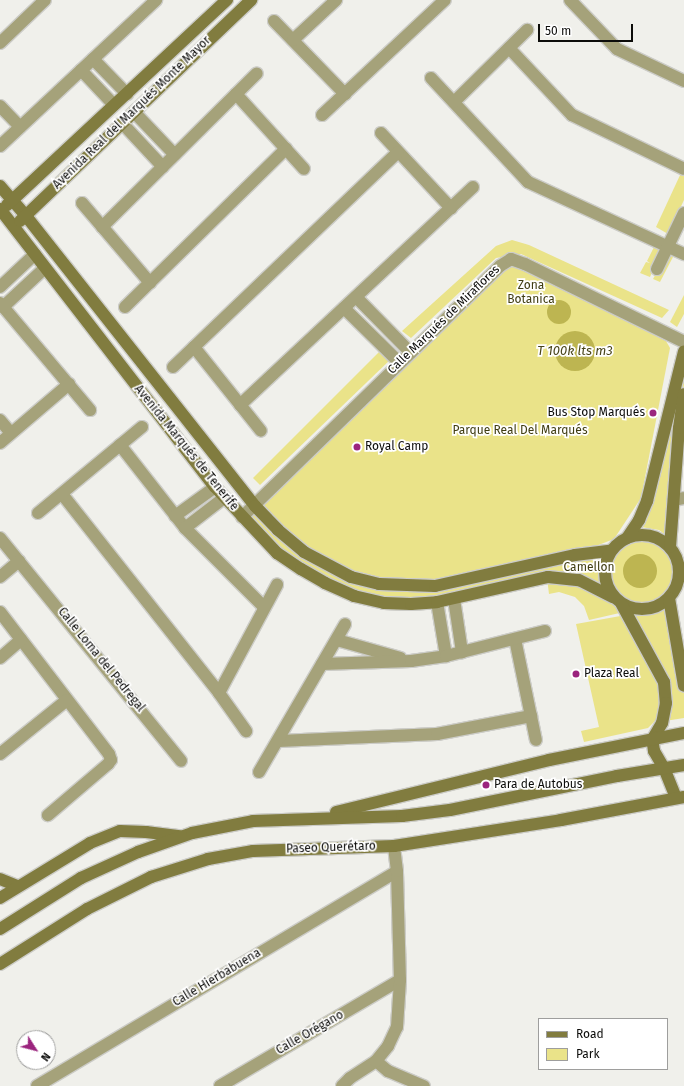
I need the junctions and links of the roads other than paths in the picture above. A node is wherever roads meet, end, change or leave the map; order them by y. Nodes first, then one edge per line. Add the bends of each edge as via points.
1 (45, 0) edge
2 (156, 0) edge
3 (226, 0) edge
4 (251, 0) edge
5 (336, 0) edge
6 (445, 0) edge
7 (570, 0) edge
8 (237, 14) junction
9 (274, 21) dead end
10 (527, 30) dead end
11 (293, 40) junction
12 (0, 44) edge
13 (509, 48) junction
14 (93, 59) junction
15 (81, 70) junction
16 (257, 73) dead end
17 (431, 78) dead end
18 (684, 80) edge
19 (127, 94) junction
20 (236, 94) junction
21 (345, 94) junction
22 (454, 102) junction
23 (114, 105) junction
24 (0, 106) edge
25 (134, 112) junction
26 (322, 115) dead end
27 (122, 123) junction
28 (20, 127) junction
29 (381, 133) dead end
30 (0, 146) edge
31 (286, 149) junction
32 (398, 152) junction
33 (175, 155) junction
34 (163, 166) junction
35 (304, 169) dead end
36 (684, 169) edge
37 (0, 186) edge
38 (473, 188) dead end
39 (12, 200) junction
40 (82, 203) dead end
41 (451, 208) junction
42 (1, 210) edge
43 (684, 213) edge
44 (26, 216) junction
45 (14, 227) junction
46 (102, 227) junction
47 (679, 235) edge
48 (669, 246) junction
49 (35, 254) junction
50 (684, 254) edge
51 (45, 268) junction
52 (657, 269) dead end
53 (150, 283) junction
54 (0, 288) edge
55 (356, 297) junction
56 (2, 305) edge
57 (125, 308) dead end
58 (344, 308) junction
59 (684, 342) edge
60 (194, 347) junction
61 (684, 352) edge
62 (411, 353) junction
63 (400, 362) junction
64 (173, 366) dead end
65 (69, 384) junction
66 (684, 394) edge
67 (240, 405) junction
68 (90, 410) dead end
69 (0, 420) edge
70 (142, 427) dead end
71 (261, 431) dead end
72 (11, 434) junction
73 (0, 443) edge
74 (120, 445) junction
75 (679, 484) edge
76 (215, 487) junction
77 (62, 494) junction
78 (224, 498) junction
79 (679, 499) edge
80 (255, 506) junction
81 (38, 513) dead end
82 (175, 516) junction
83 (242, 517) junction
84 (185, 528) junction
85 (0, 538) edge
86 (627, 538) junction
87 (670, 547) junction
88 (610, 551) junction
89 (19, 561) junction
90 (0, 577) edge
91 (277, 585) dead end
92 (669, 598) junction
93 (454, 599) junction
94 (618, 601) junction
95 (437, 602) junction
96 (264, 608) junction
97 (0, 612) edge
98 (345, 624) dead end
99 (544, 631) dead end
100 (515, 639) junction
101 (21, 640) junction
102 (337, 640) junction
103 (462, 652) junction
104 (446, 656) junction
105 (0, 658) edge
106 (411, 661) junction
107 (322, 664) junction
108 (684, 686) edge
109 (219, 693) junction
110 (67, 700) junction
111 (531, 716) junction
112 (246, 731) dead end
113 (684, 733) edge
114 (654, 737) junction
115 (536, 740) dead end
116 (279, 741) junction
117 (0, 754) edge
118 (181, 761) dead end
119 (684, 765) edge
120 (664, 768) junction
121 (260, 772) dead end
122 (680, 798) edge
123 (48, 815) dead end
124 (312, 819) junction
125 (183, 836) junction
126 (394, 846) junction
127 (398, 871) junction
128 (0, 879) edge
129 (17, 886) junction
130 (0, 898) edge
131 (0, 929) edge
132 (0, 964) edge
133 (400, 980) junction
134 (376, 1061) junction
135 (37, 1086) edge
136 (220, 1086) edge
137 (342, 1086) edge
138 (424, 1086) edge

1 - 12 street
2 - 14 street
3 - 8 street
3 - 19 street, Avenida Real del Marqués Monte Mayor
4 - 8 street, Avenida Real del Marqués Monte Mayor
5 - 11 street
6 - 21 street
7 - 18 street via 617,49
8 - 25 street, Avenida Real del Marqués Monte Mayor
9 - 11 street
10 - 13 street
11 - 21 street
13 - 22 street
13 - 36 street via 572,115
14 - 15 street
14 - 19 street
15 - 23 street
15 - 28 street
16 - 20 street
17 - 22 street
19 - 23 street, Avenida Real del Marqués Monte Mayor
20 - 31 street
20 - 33 street
21 - 26 street
22 - 48 street via 528,182
23 - 39 street, Avenida Real del Marqués Monte Mayor
24 - 28 street
25 - 27 street, Avenida Real del Marqués Monte Mayor
25 - 33 street
27 - 34 street
27 - 44 street, Avenida Real del Marqués Monte Mayor
28 - 30 street
29 - 32 street
31 - 35 street
31 - 53 street
32 - 41 street
32 - 60 street
33 - 34 street
34 - 46 street
37 - 39 street, Avenida Marqués de Tenerife
38 - 41 street
39 - 42 street, Avenida Real del Marqués Monte Mayor
39 - 44 street, Avenida Marqués de Tenerife
40 - 46 street
41 - 55 street
42 - 45 street, Avenida Marqués de Tenerife
43 - 47 street
44 - 45 street, Avenida Real del Marqués Monte Mayor
44 - 80 street, Avenida Marqués de Tenerife
45 - 49 street, Avenida Marqués de Tenerife
46 - 53 street
47 - 48 street
48 - 50 street
48 - 52 street
49 - 51 street, Avenida Marqués de Tenerife
49 - 54 street
51 - 56 street
51 - 76 street, Avenida Marqués de Tenerife
53 - 57 street
55 - 58 street
55 - 62 street
56 - 65 street
58 - 63 street
58 - 67 street
59 - 62 street, Calle Marqués de Miraflores via 511,259 500,266
60 - 64 street
60 - 67 street
61 - 86 street via 647,501
62 - 63 street, Calle Marqués de Miraflores
63 - 80 street, Calle Marqués de Miraflores
65 - 68 street
65 - 72 street
66 - 75 street via 679,428
67 - 71 street
69 - 72 street
70 - 74 street
72 - 73 street
74 - 77 street
74 - 82 street
75 - 79 street
76 - 78 street, Avenida Marqués de Tenerife
76 - 82 street
77 - 81 street
77 - 109 street
78 - 83 street, Avenida Marqués de Tenerife
78 - 84 street
79 - 87 street
80 - 83 street, Calle Marqués de Miraflores
80 - 88 street, Avenida Marqués de Tenerife via 304,552 351,577 379,584 435,586 575,555
82 - 84 street
83 - 95 street, Avenida Marqués de Tenerife via 277,553 325,583 354,596 384,603
84 - 96 street
85 - 89 street, Calle Loma del Pedregal
86 - 87 street via 641,534 653,536
86 - 88 street
87 - 92 street via 679,563 678,582
88 - 94 street via 604,566 605,583
89 - 90 street
89 - 118 street, Calle Loma del Pedregal
91 - 96 street
92 - 94 street via 659,606 647,610 634,609
92 - 108 street
93 - 94 street, Avenida Marqués de Tenerife via 555,577 579,580
93 - 95 street, Avenida Marqués de Tenerife
93 - 103 street
94 - 114 street via 664,682 666,703 662,723
95 - 104 street
96 - 109 street
97 - 101 street
98 - 102 street
99 - 100 street
100 - 103 street
100 - 111 street
101 - 105 street
101 - 110 street
102 - 106 street
102 - 107 street
103 - 104 street
104 - 106 street
106 - 107 street
107 - 116 street
109 - 112 street
110 - 117 street
110 - 123 street via 111,760
111 - 115 street
111 - 116 street via 437,734
113 - 114 street
114 - 120 street via 654,751
114 - 124 street via 549,760
116 - 121 street
119 - 120 street
120 - 122 street
120 - 124 street via 450,810 402,816
122 - 126 street, Paseo Querétaro
124 - 125 street via 253,822
125 - 129 street via 120,831 90,843
125 - 131 street via 138,852 81,878
126 - 127 street
126 - 132 street, Paseo Querétaro via 253,851 208,859 151,877 87,909
127 - 133 street
127 - 135 street, Calle Hierbabuena
128 - 129 street
129 - 130 street
133 - 134 street via 397,1027 388,1046
133 - 136 street, Calle Orégano
134 - 137 street
134 - 138 street via 388,1071

